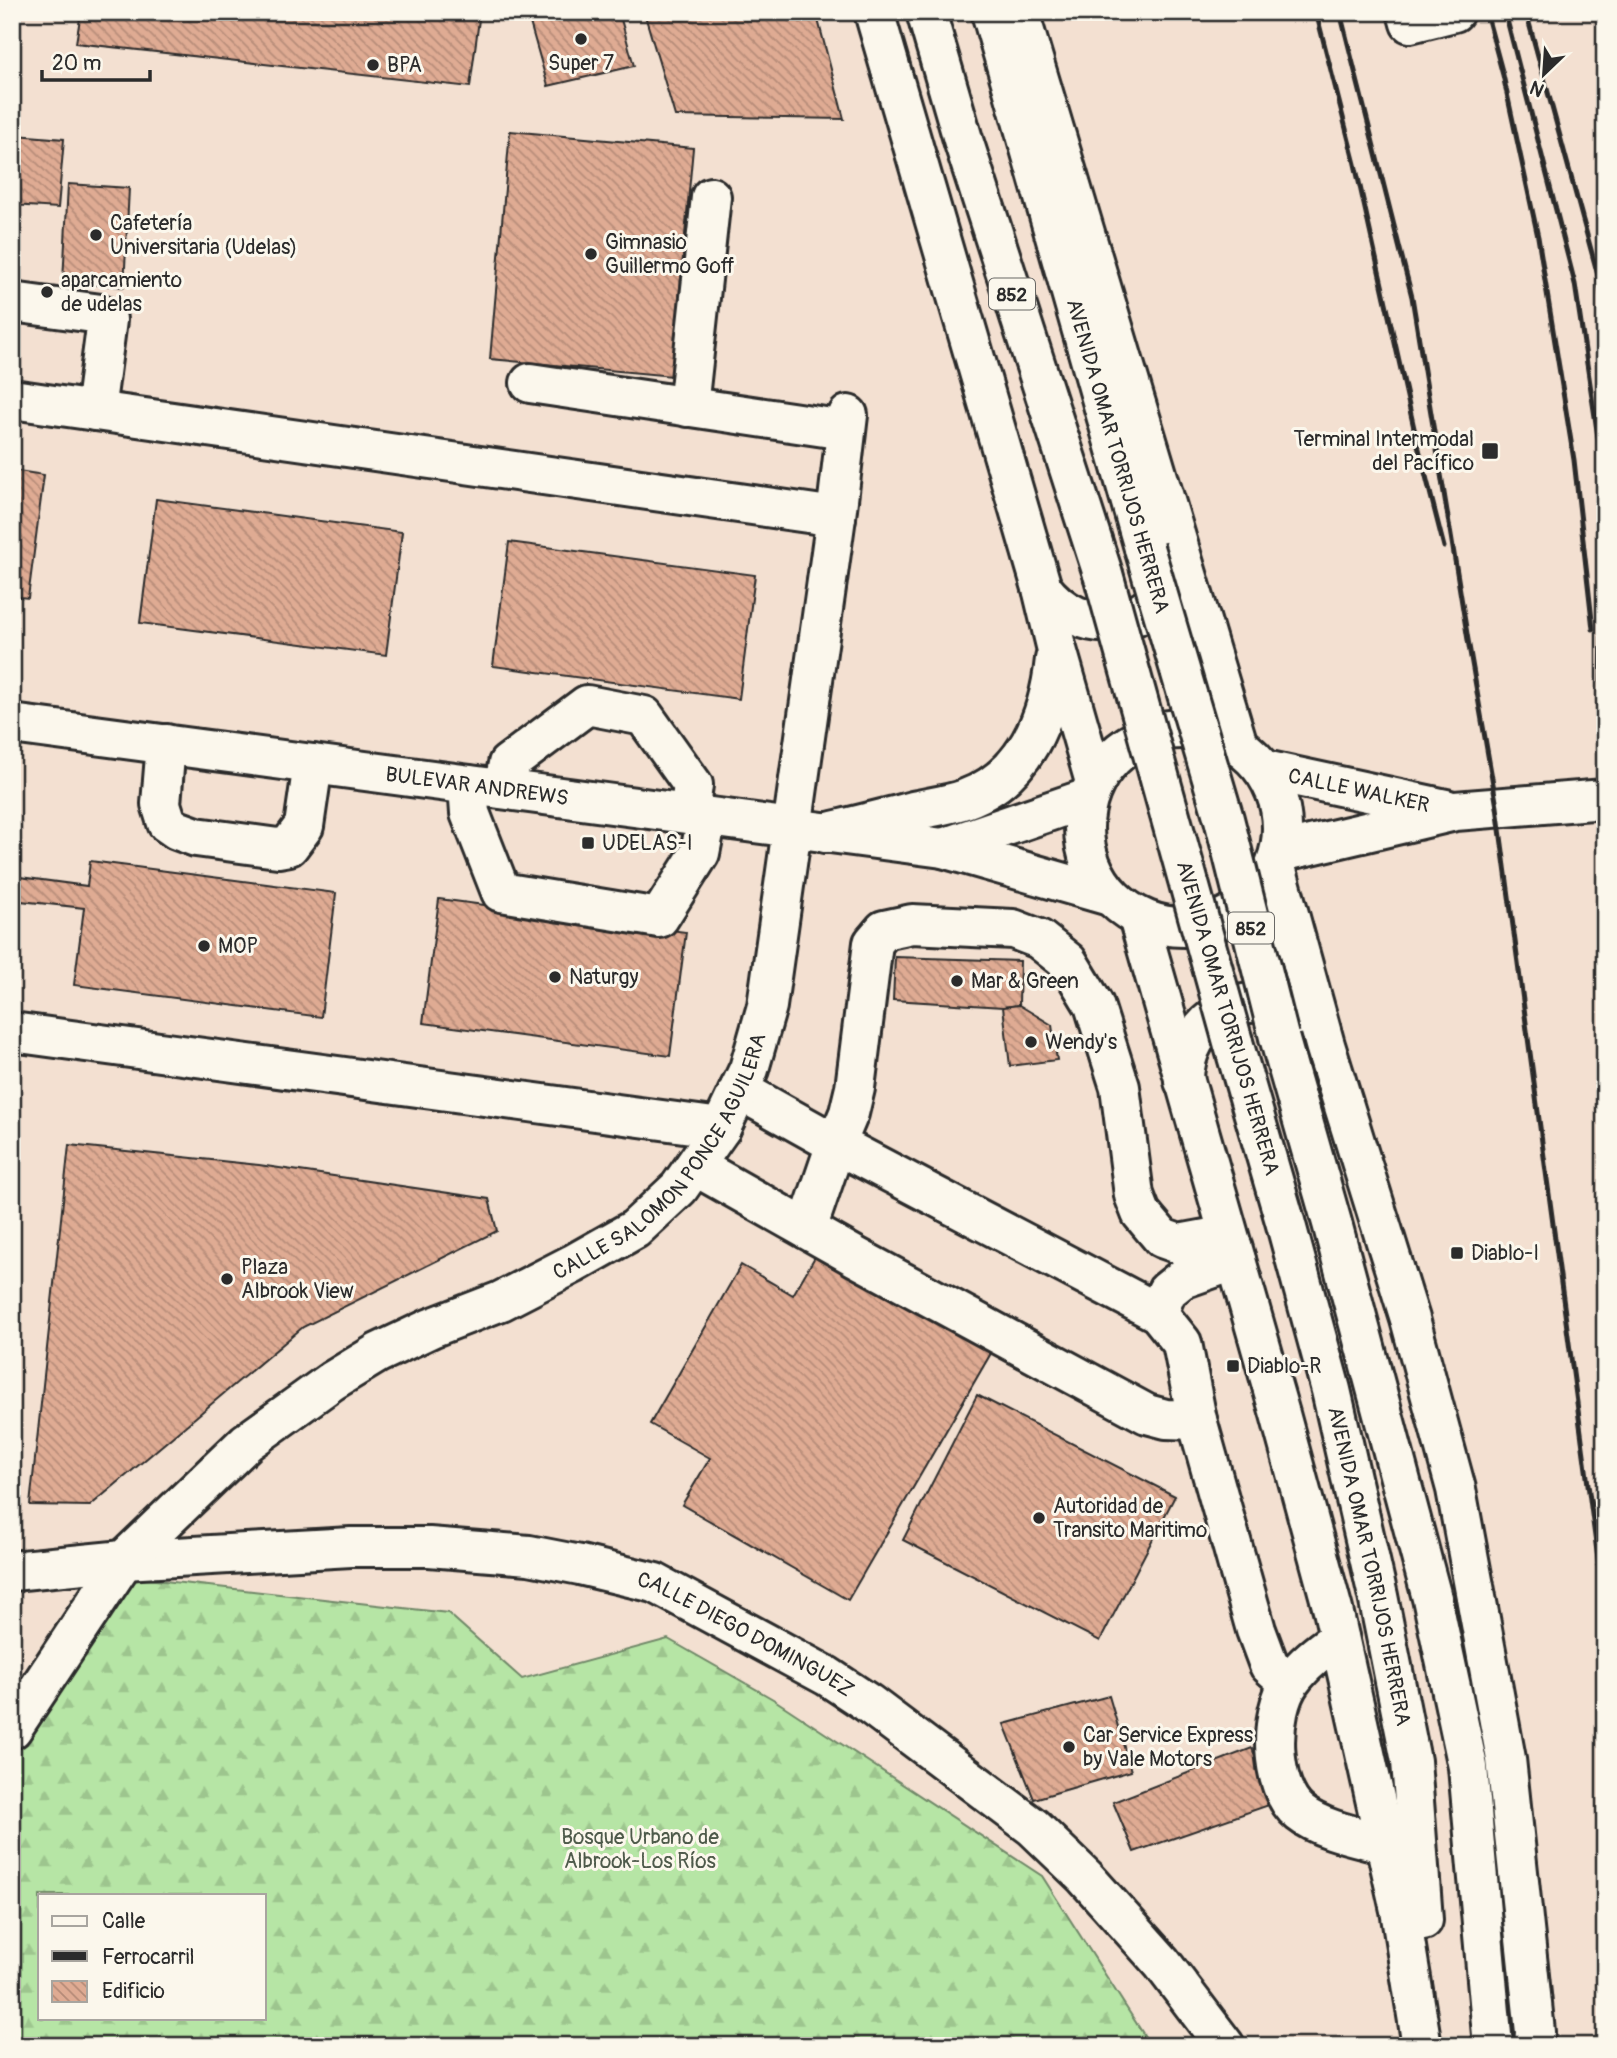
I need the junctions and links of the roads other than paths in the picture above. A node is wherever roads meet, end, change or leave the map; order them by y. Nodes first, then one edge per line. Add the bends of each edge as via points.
1 (874, 12) edge
2 (926, 12) edge
3 (990, 12) edge
4 (1019, 12) edge
5 (1407, 12) edge
6 (1454, 12) edge
7 (711, 197) dead end
8 (12, 302) edge
9 (530, 383) dead end
10 (12, 399) edge
11 (688, 407) junction
12 (95, 411) junction
13 (836, 517) junction
14 (1160, 546) junction
15 (1042, 589) junction
16 (1056, 646) junction
17 (12, 723) edge
18 (166, 744) junction
19 (1251, 757) junction
20 (313, 764) junction
21 (485, 787) junction
22 (1092, 790) junction
23 (1605, 799) edge
24 (1455, 811) junction
25 (698, 816) junction
26 (809, 831) junction
27 (943, 848) junction
28 (1279, 859) junction
29 (1124, 906) junction
30 (12, 1032) edge
31 (1325, 1045) junction
32 (1184, 1084) junction
33 (739, 1090) junction
34 (721, 1128) junction
35 (836, 1144) junction
36 (695, 1166) junction
37 (807, 1229) junction
38 (1232, 1247) junction
39 (1158, 1313) junction
40 (1197, 1420) junction
41 (124, 1560) junction
42 (12, 1571) edge
43 (1339, 1638) junction
44 (1289, 1683) junction
45 (12, 1729) edge
46 (1386, 1844) junction
47 (1225, 2046) edge
48 (1422, 2046) edge
49 (1431, 2046) edge
50 (1493, 2046) edge
51 (1534, 2046) edge

1 - 15 main road
2 - 49 main road, AVENIDA OMAR TORRIJOS HERRERA / 852, bridge via 1103,574 1331,1390 1411,1761
3 - 14 main road, AVENIDA OMAR TORRIJOS HERRERA / 852
4 - 14 main road
5 - 6 main road via 1410,23
7 - 11 main road
8 - 12 main road via 101,314 107,320
9 - 11 main road
10 - 12 main road
11 - 13 main road, CALLE SALOMON PONCE AGUILERA via 846,422
12 - 13 main road
13 - 26 main road, CALLE SALOMON PONCE AGUILERA
14 - 15 main road via 1176,557 1169,584 1152,605 1128,619 1087,621 1062,609
14 - 19 main road
14 - 50 main road, AVENIDA OMAR TORRIJOS HERRERA / 852, bridge via 1279,1037 1432,1598 1468,1767
15 - 16 main road
16 - 22 main road
16 - 26 main road via 1052,688 1043,718 1013,767 991,785 965,799
17 - 18 main road, BULEVAR ANDREWS
18 - 20 main road, BULEVAR ANDREWS
18 - 20 main road via 161,804 167,823 196,837 289,846 304,826
19 - 22 main road via 1209,733 1156,732 1131,743 1111,760
19 - 24 main road, CALLE WALKER
19 - 28 main road via 1280,804
20 - 21 main road, BULEVAR ANDREWS
21 - 25 main road, BULEVAR ANDREWS
21 - 25 main road via 508,764 587,705 644,716 694,785
21 - 25 main road via 470,813 501,892 659,918 700,853
22 - 27 main road, BULEVAR ANDREWS
22 - 29 main road via 1084,824 1087,855 1094,871
23 - 24 main road, CALLE WALKER
24 - 28 main road, CALLE WALKER
25 - 26 main road, BULEVAR ANDREWS
26 - 27 main road, BULEVAR ANDREWS
26 - 33 main road, CALLE SALOMON PONCE AGUILERA via 749,1069
27 - 29 main road, BULEVAR ANDREWS
28 - 29 main road via 1259,894 1233,915 1213,923 1169,927
28 - 31 main road
29 - 32 main road
30 - 34 main road
31 - 32 main road via 1318,1032 1296,1013 1267,1003 1238,1005 1201,1029 1187,1054
31 - 51 main road via 1410,1319 1456,1489 1506,1759
32 - 38 main road
33 - 34 main road, CALLE SALOMON PONCE AGUILERA
33 - 35 main road
34 - 36 main road, CALLE SALOMON PONCE AGUILERA
35 - 37 main road
35 - 38 main road via 855,1088 873,943 884,930 912,924 1013,929 1039,939 1068,962 1094,1005 1120,1087 1134,1195 1146,1220 1162,1238 1179,1244
35 - 39 main road
36 - 37 main road
36 - 41 main road, CALLE SALOMON PONCE AGUILERA via 679,1188 635,1229 501,1301 388,1348 331,1381 247,1442
37 - 40 main road via 1147,1414
38 - 39 main road via 1167,1291
38 - 43 main road
39 - 40 main road via 1182,1343
40 - 44 main road via 1256,1630 1269,1665
41 - 42 main road, CALLE DIEGO DOMINGUEZ
41 - 45 main road, CALLE SALOMON PONCE AGUILERA
41 - 47 main road, CALLE DIEGO DOMINGUEZ via 429,1547 529,1555 655,1583 869,1703 1033,1827 1162,1963
43 - 44 main road via 1311,1658
43 - 46 main road
44 - 46 main road via 1276,1733 1276,1766 1287,1798 1300,1813 1321,1824
46 - 48 main road

